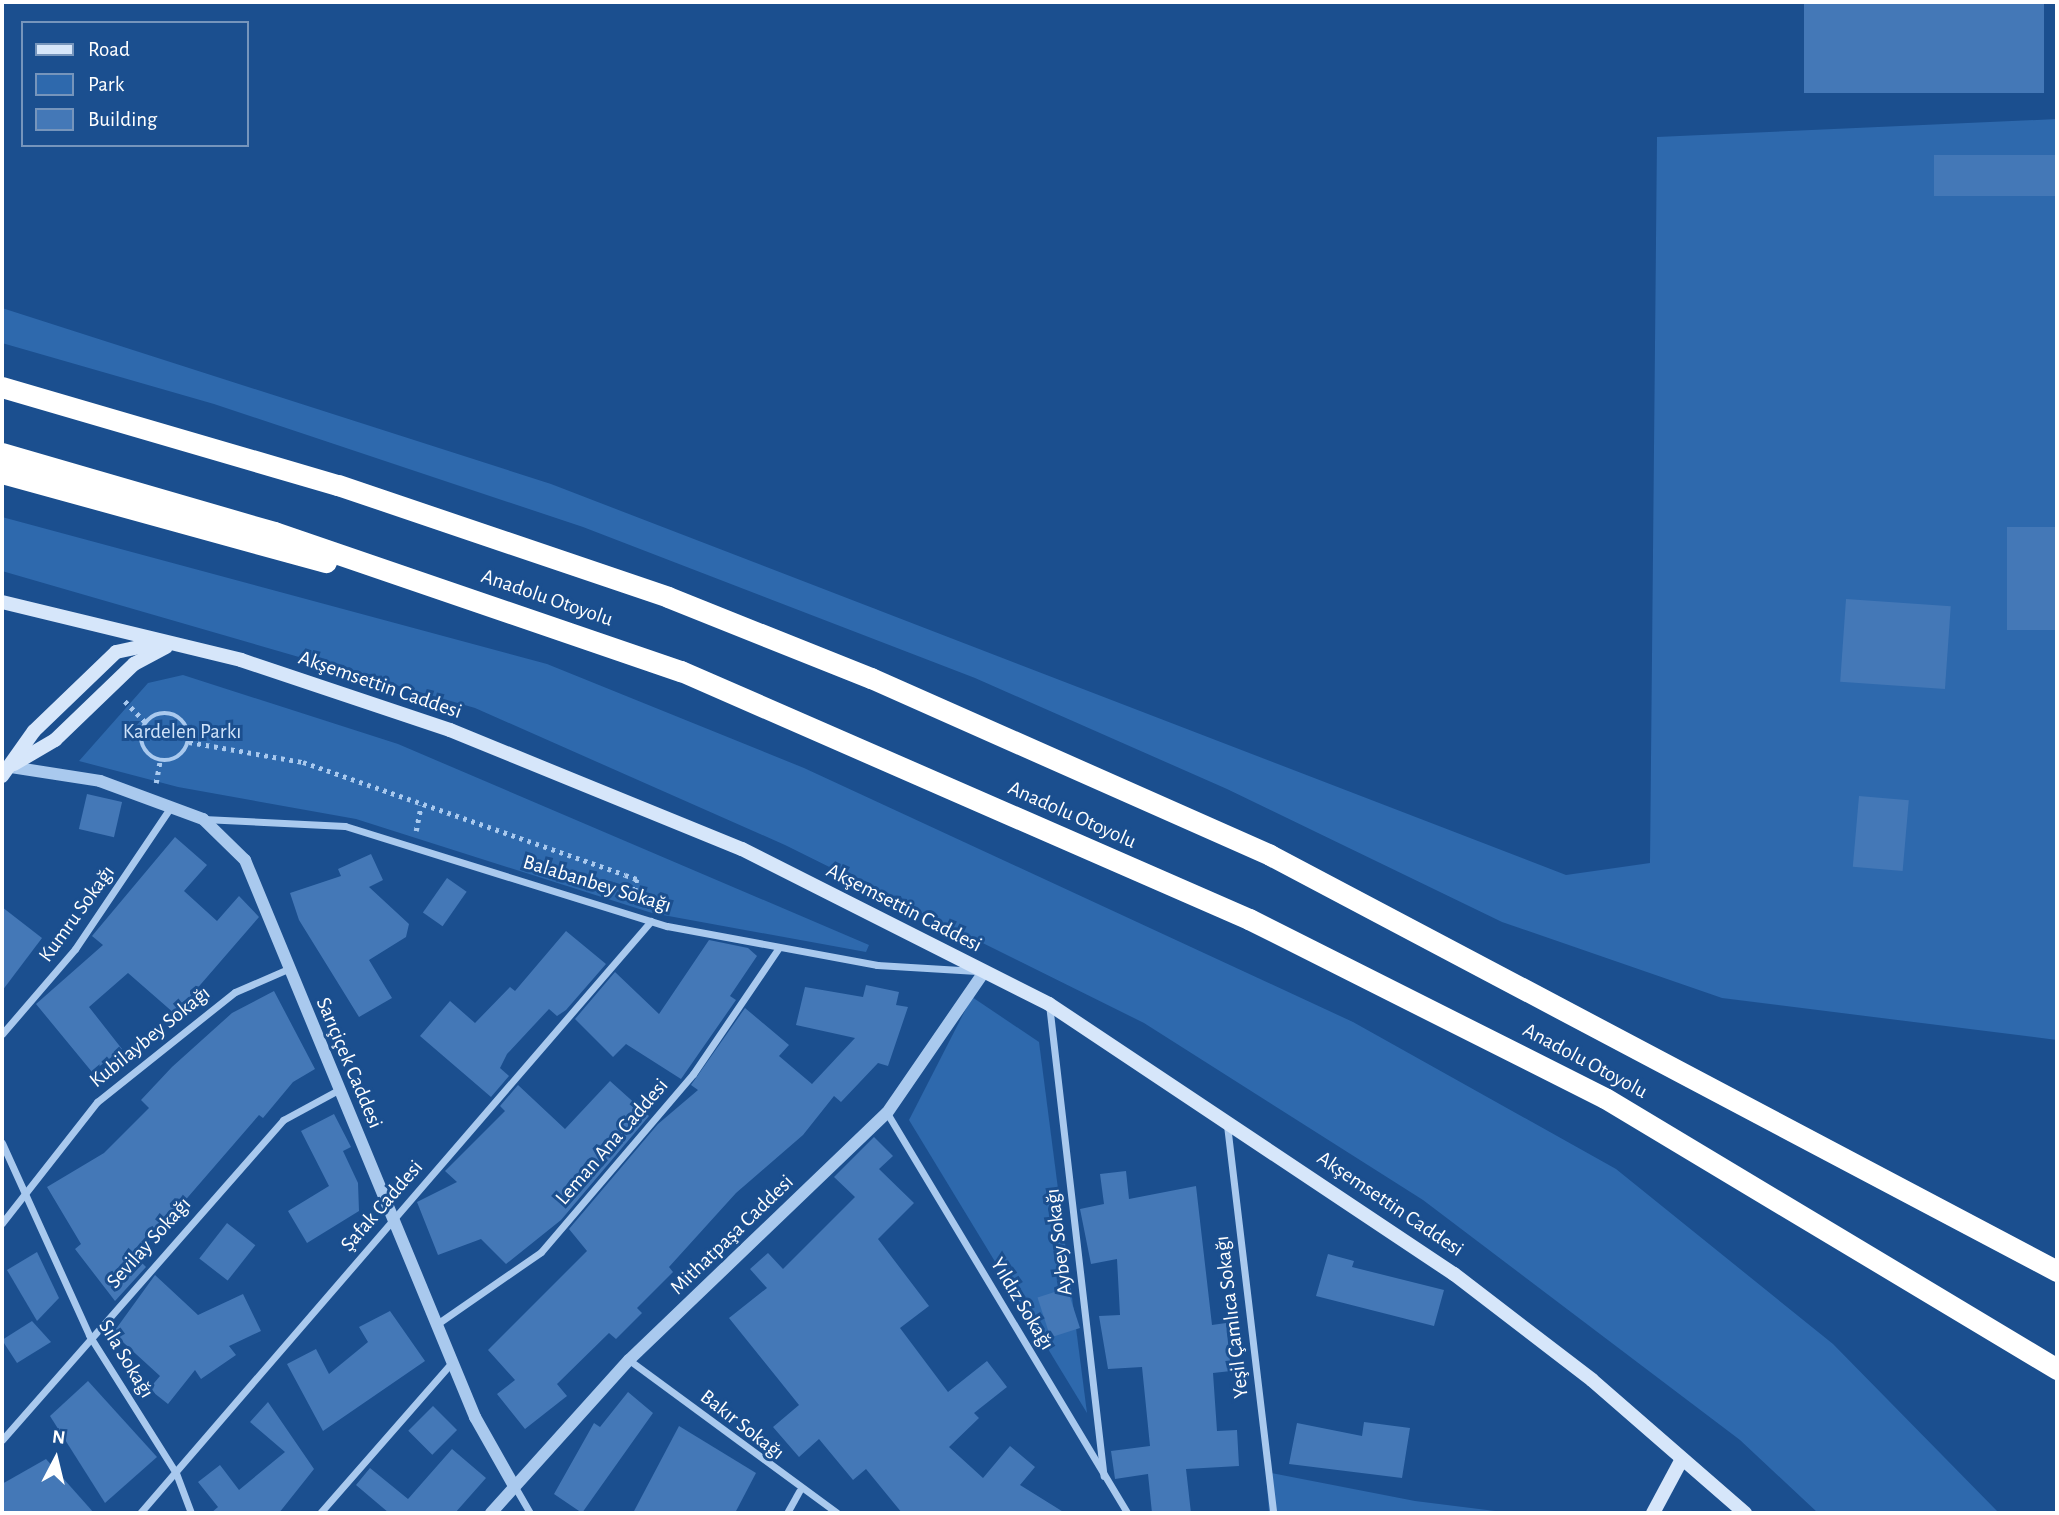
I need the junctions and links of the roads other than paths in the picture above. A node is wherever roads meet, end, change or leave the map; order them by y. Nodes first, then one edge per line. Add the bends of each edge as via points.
1 (2, 379) edge
2 (2, 387) edge
3 (134, 421) junction
4 (2, 453) edge
5 (2, 473) edge
6 (2, 602) edge
7 (495, 606) junction
8 (174, 645) junction
9 (6, 771) edge
10 (170, 808) junction
11 (203, 819) junction
12 (652, 920) junction
13 (778, 950) junction
14 (288, 969) junction
15 (984, 972) junction
16 (1049, 1004) junction
17 (2, 1034) edge
18 (340, 1089) junction
19 (887, 1113) junction
20 (1226, 1117) junction
21 (2, 1143) edge
22 (22, 1197) junction
23 (394, 1219) junction
24 (2, 1223) edge
25 (2057, 1271) edge
26 (437, 1324) junction
27 (89, 1335) junction
28 (629, 1360) junction
29 (453, 1362) junction
30 (2057, 1369) edge
31 (2, 1440) edge
32 (1682, 1459) junction
33 (176, 1473) junction
34 (1104, 1476) junction
35 (514, 1486) junction
36 (799, 1491) junction
37 (140, 1513) edge
38 (191, 1513) edge
39 (320, 1513) edge
40 (491, 1513) edge
41 (530, 1513) edge
42 (787, 1513) edge
43 (837, 1513) edge
44 (1127, 1513) edge
45 (1273, 1513) edge
46 (1653, 1513) edge
47 (1745, 1513) edge

1 - 3 highway
2 - 3 highway, Anadolu Otoyolu
3 - 25 highway, Anadolu Otoyolu via 668,597 1066,763 1270,855
4 - 7 highway, Anadolu Otoyolu via 274,531
5 - 7 highway
6 - 8 main road, Akşemsettin Caddesi
7 - 30 highway, Anadolu Otoyolu via 681,671 1249,919 1605,1098
8 - 9 main road via 150,653 55,740
8 - 9 main road via 116,652 34,731
8 - 15 main road, Akşemsettin Caddesi via 241,660 463,735 742,849
9 - 10 street, Sarıçiçek Caddesi via 100,781
10 - 11 street, Sarıçiçek Caddesi
10 - 17 street, Kumru Sokağı via 75,949
11 - 12 street, Balabanbey Sokağı via 345,826
11 - 14 street, Sarıçiçek Caddesi via 245,860
12 - 13 street, Balabanbey Sokağı
12 - 23 street, Şafak Caddesi
13 - 15 street, Balabanbey Sokağı via 877,965
13 - 26 street, Leman Ana Caddesi via 693,1074 541,1252
14 - 18 street, Sarıçiçek Caddesi
14 - 22 street, Kubilaybey Sokağı via 235,992 97,1101
15 - 16 main road, Akşemsettin Caddesi
15 - 19 street, Mithatpaşa Caddesi
16 - 20 main road, Akşemsettin Caddesi
16 - 34 street, Aybey Sokağı
18 - 23 street, Sarıçiçek Caddesi
18 - 27 street, Sevilay Sokağı via 283,1120
19 - 28 street, Mithatpaşa Caddesi
19 - 34 street, Yıldız Sokağı
20 - 32 main road, Akşemsettin Caddesi via 1454,1273
20 - 45 street, Yeşil Çamlıca Sokağı
21 - 22 street, Sıla Sokağı
22 - 24 street, Kubilaybey Sokağı
22 - 27 street, Sıla Sokağı
23 - 26 street, Sarıçiçek Caddesi
23 - 33 street, Şafak Caddesi
26 - 29 street, Sarıçiçek Caddesi
27 - 31 street, Sevilay Sokağı
27 - 33 street, Sıla Sokağı
28 - 35 street, Mithatpaşa Caddesi
28 - 36 street, Bakır Sokağı
29 - 35 street, Sarıçiçek Caddesi
29 - 39 street
32 - 46 main road
32 - 47 main road, Akşemsettin Caddesi
33 - 37 street, Şafak Caddesi
33 - 38 street, Sıla Sokağı
34 - 44 street, Yıldız Sokağı
35 - 40 street, Mithatpaşa Caddesi
35 - 41 street, Sarıçiçek Caddesi
36 - 42 street
36 - 43 street, Bakır Sokağı

